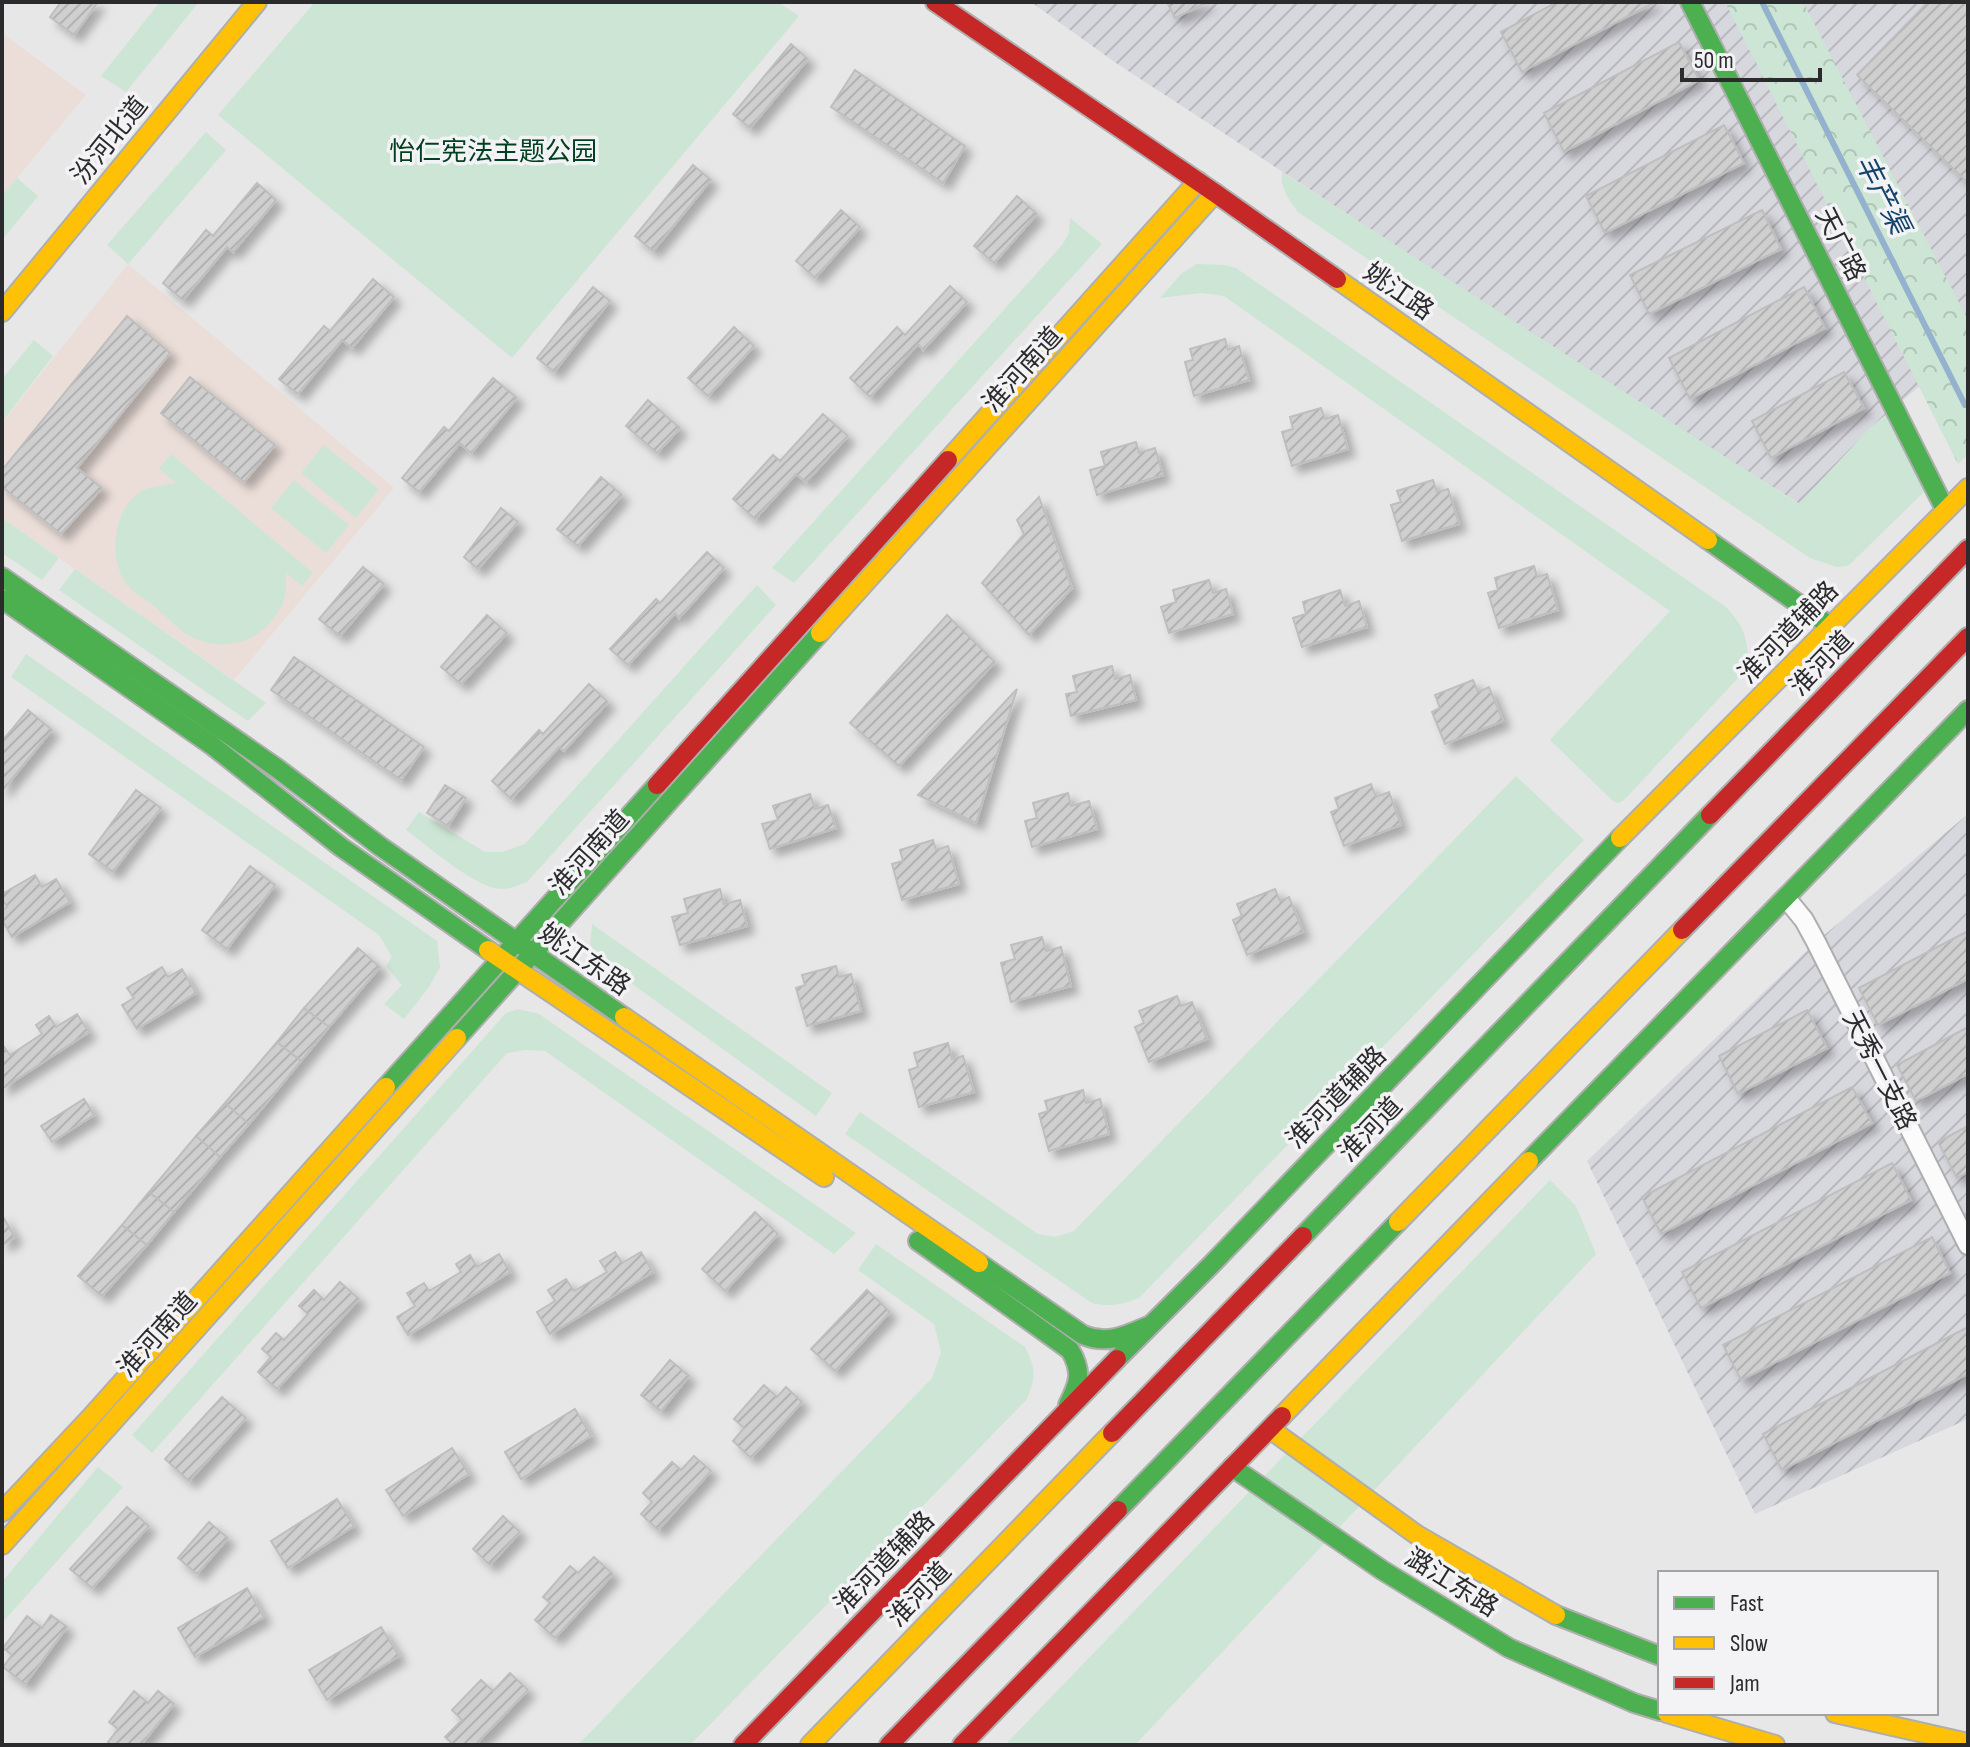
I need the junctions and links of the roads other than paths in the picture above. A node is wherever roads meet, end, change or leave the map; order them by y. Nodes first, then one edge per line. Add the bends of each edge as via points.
1 (257, 2) edge
2 (935, 2) edge
3 (1690, 2) edge
4 (1198, 181) junction
5 (1215, 193) junction
6 (2, 312) edge
7 (1968, 488) edge
8 (1945, 509) junction
9 (1968, 549) edge
10 (2, 577) edge
11 (2, 599) edge
12 (1830, 626) junction
13 (1968, 637) edge
14 (1968, 710) edge
15 (1786, 898) junction
16 (515, 942) junction
17 (532, 954) junction
18 (500, 958) junction
19 (518, 970) junction
20 (1968, 1245) edge
21 (1152, 1324) junction
22 (1067, 1409) junction
23 (1270, 1429) junction
24 (1232, 1467) junction
25 (2, 1512) edge
26 (2, 1545) edge
27 (1658, 1655) edge
28 (1658, 1710) edge
29 (773, 1715) junction
30 (1674, 1715) edge
31 (1844, 1715) edge
32 (1968, 1743) edge
33 (743, 1745) edge
34 (751, 1745) edge
35 (810, 1745) edge
36 (889, 1745) edge
37 (962, 1745) edge
38 (1775, 1745) edge

1 - 6 main road, 汾河北道
2 - 4 main road, 姚江路
3 - 8 main road, 天广路
4 - 5 main road, 姚江路
4 - 16 main road, 淮河南道
5 - 12 main road, 姚江路
5 - 17 main road, 淮河南道
7 - 8 main road, 淮河道辅路
8 - 12 main road, 淮河道辅路
9 - 35 main road, 淮河道
10 - 16 main road, 姚江东路
11 - 18 main road, 姚江东路 via 213,746 341,847
12 - 21 main road, 淮河道辅路
13 - 36 main road
14 - 15 main road
15 - 20 street, 天秀一支路 via 1816,942
15 - 23 main road
16 - 17 main road, 姚江东路
16 - 18 main road, 淮河南道
17 - 19 main road, 淮河南道
17 - 21 main road, 姚江东路 via 1083,1335 1108,1341
18 - 19 main road, 姚江东路
18 - 25 main road, 淮河南道
19 - 22 main road, 姚江东路 via 886,1218 1070,1350 1080,1371
19 - 26 main road, 淮河南道
21 - 22 main road, 淮河道辅路
22 - 29 main road, 淮河道辅路
23 - 24 main road
23 - 27 main road, 潞江东路 via 1417,1535 1549,1612
24 - 28 main road, 潞江东路 via 1382,1570 1509,1648
24 - 37 main road
29 - 33 main road, 淮河道辅路
29 - 34 main road
30 - 38 main road
31 - 32 main road

